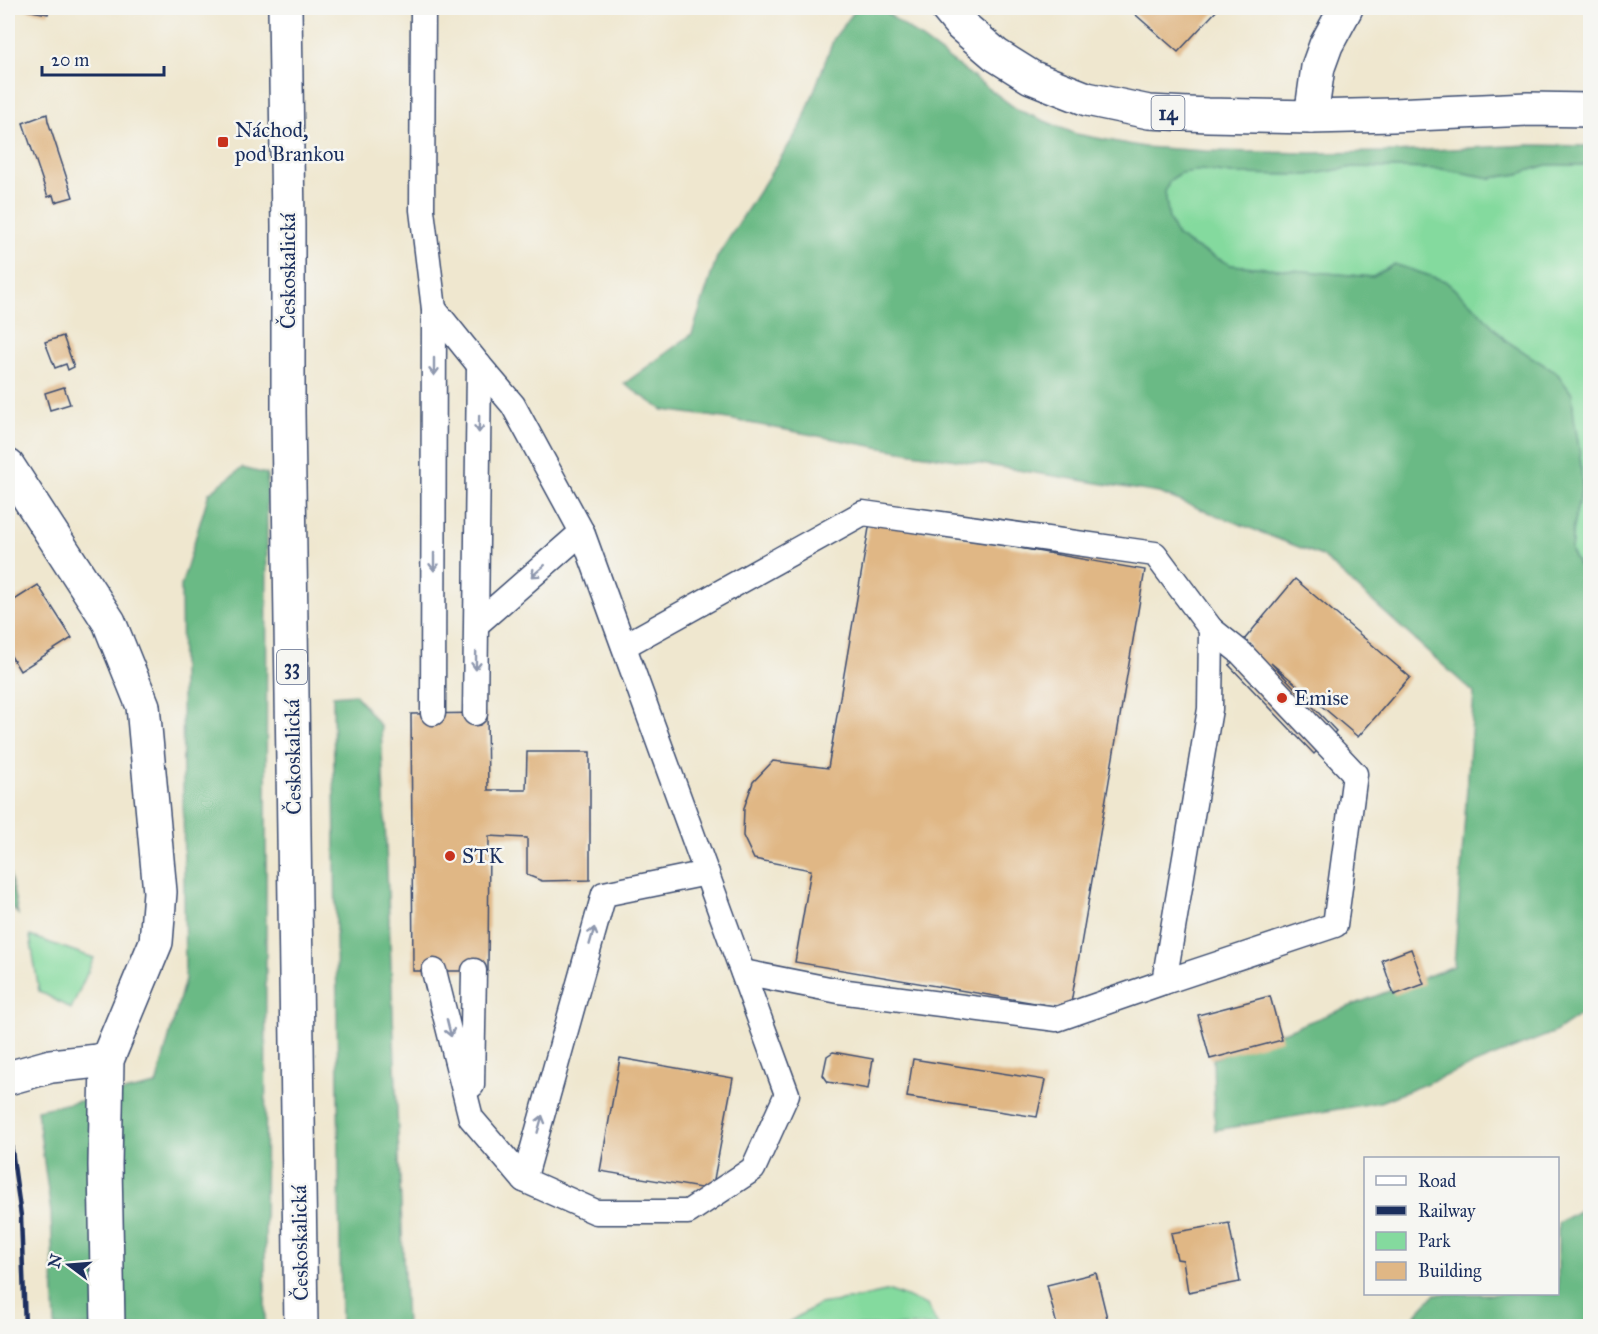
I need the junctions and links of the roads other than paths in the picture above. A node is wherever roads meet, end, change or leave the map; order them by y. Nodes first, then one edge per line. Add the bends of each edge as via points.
1 (285, 8) edge
2 (423, 8) edge
3 (947, 8) edge
4 (1346, 8) edge
5 (1590, 110) edge
6 (1311, 117) junction
7 (434, 309) junction
8 (479, 365) junction
9 (8, 466) edge
10 (582, 532) junction
11 (477, 624) junction
12 (1211, 629) junction
13 (624, 646) junction
14 (433, 713) dead end
15 (475, 713) dead end
16 (707, 873) junction
17 (434, 971) dead end
18 (474, 971) dead end
19 (743, 972) junction
20 (1164, 982) junction
21 (107, 1060) junction
22 (8, 1077) edge
23 (471, 1118) junction
24 (524, 1180) junction
25 (108, 1326) edge
26 (301, 1326) edge

1 - 26 main road, Českoskalická / 33
2 - 7 lane via 422,210
3 - 6 main road, 14 via 996,55 1031,76 1087,99 1149,112
4 - 6 main road via 1318,67
5 - 6 main road, 14
7 - 8 lane
7 -> 14 lane
8 - 10 lane via 513,405
8 -> 11 lane
9 - 21 main road via 109,622 143,706 160,892 156,942
10 -> 11 lane
10 - 13 lane
11 -> 15 lane
12 - 13 lane via 1155,554 863,513
12 - 20 lane via 1210,709
12 - 20 lane via 1241,653 1355,774 1335,926
13 - 16 lane
16 - 19 lane
24 -> 16 lane via 604,894
17 -> 23 lane
18 - 23 lane
19 - 20 lane via 839,991 1057,1019
19 - 24 lane via 787,1094 753,1169 688,1212 596,1212
21 - 22 main road via 54,1066
21 - 25 main road
23 - 24 lane

